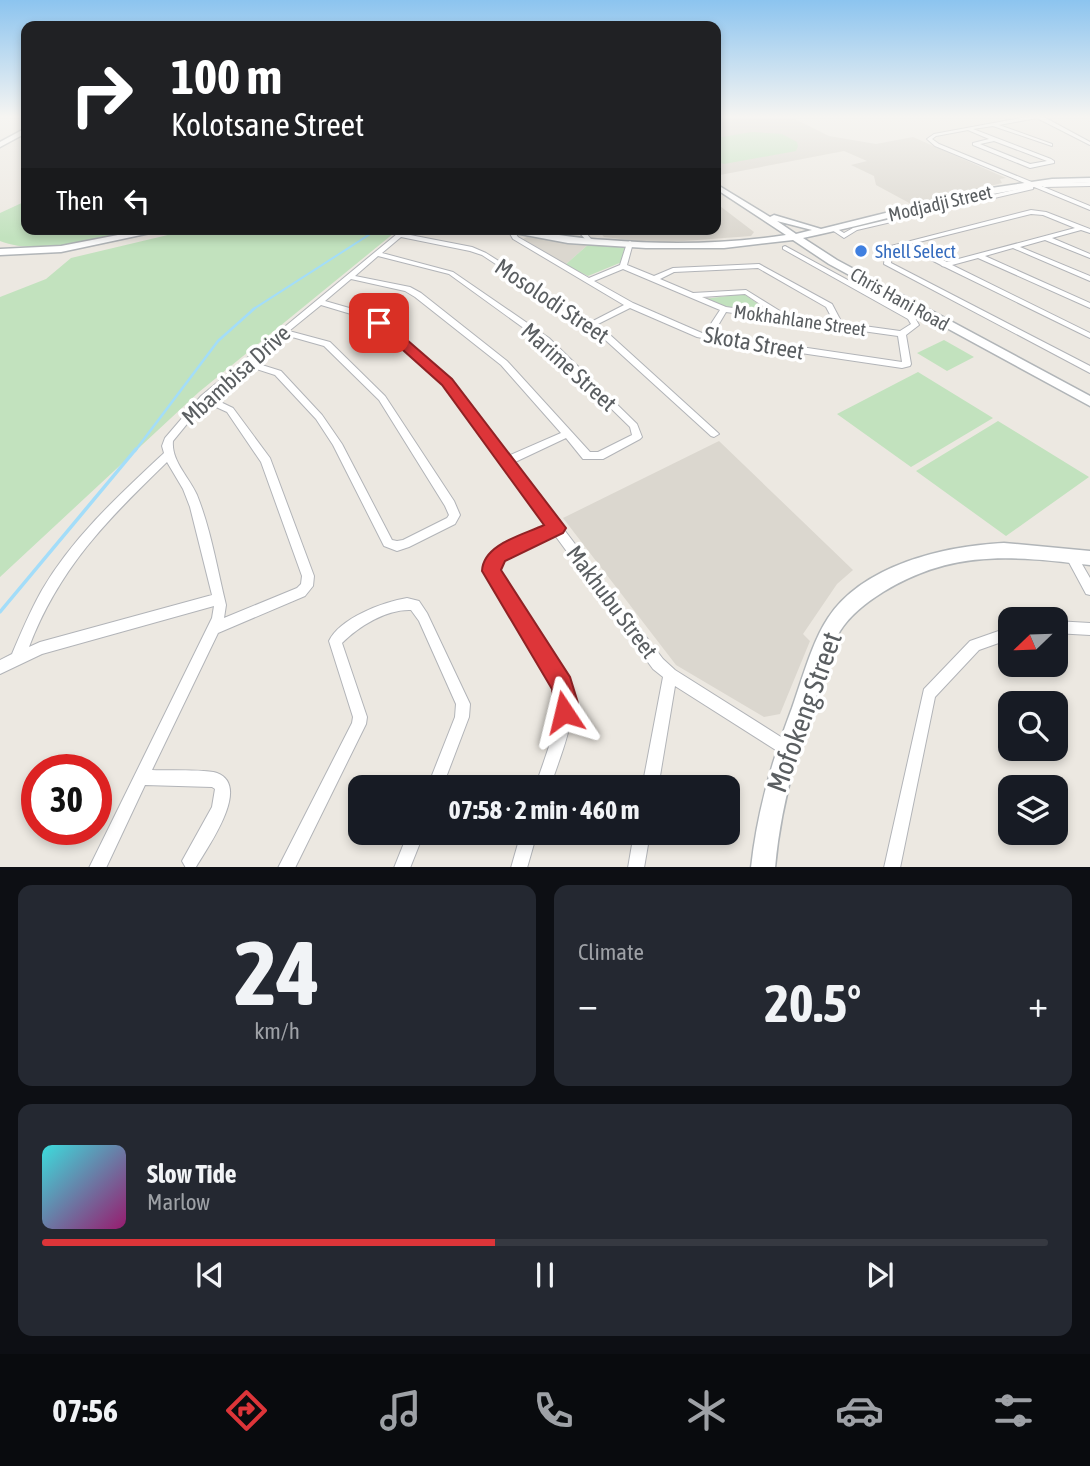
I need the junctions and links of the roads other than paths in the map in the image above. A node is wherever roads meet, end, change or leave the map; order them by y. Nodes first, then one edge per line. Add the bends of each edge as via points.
1 (964, 156) edge
2 (1006, 156) edge
3 (1040, 156) edge
4 (721, 181) edge
5 (1072, 182) junction
6 (1090, 182) edge
7 (1030, 185) junction
8 (1044, 185) dead end
9 (721, 190) edge
10 (1089, 207) edge
11 (774, 218) junction
12 (1086, 226) edge
13 (830, 229) junction
14 (1090, 231) edge
15 (134, 235) edge
16 (400, 235) edge
17 (415, 235) edge
18 (514, 235) edge
19 (540, 235) edge
20 (584, 235) edge
21 (1045, 238) junction
22 (588, 240) junction
23 (793, 240) junction
24 (630, 243) junction
25 (905, 244) junction
26 (1014, 247) junction
27 (0, 252) edge
28 (377, 254) junction
29 (981, 256) junction
30 (1090, 256) edge
31 (943, 265) junction
32 (623, 266) junction
33 (350, 277) junction
34 (654, 279) junction
35 (1090, 279) edge
36 (589, 281) junction
37 (690, 295) junction
38 (319, 302) junction
39 (630, 305) junction
40 (1090, 306) edge
41 (724, 309) junction
42 (786, 318) junction
43 (593, 324) junction
44 (839, 325) junction
45 (284, 332) junction
46 (902, 334) junction
47 (1090, 336) edge
48 (707, 337) junction
49 (246, 363) junction
50 (1090, 370) edge
51 (1090, 392) edge
52 (204, 398) junction
53 (1090, 402) edge
54 (566, 434) junction
55 (714, 434) dead end
56 (169, 454) junction
57 (507, 460) junction
58 (556, 528) junction
59 (1080, 556) edge
60 (1090, 590) edge
61 (218, 599) junction
62 (215, 628) junction
63 (1068, 628) edge
64 (1090, 629) edge
65 (998, 637) edge
66 (18, 657) junction
67 (0, 667) edge
68 (670, 675) junction
69 (787, 749) junction
70 (439, 775) edge
71 (546, 775) edge
72 (652, 775) edge
73 (141, 777) junction
74 (411, 845) edge
75 (525, 845) edge
76 (640, 845) edge
77 (190, 861) dead end
78 (97, 867) edge
79 (286, 867) edge
80 (402, 867) edge
81 (519, 867) edge
82 (636, 867) edge
83 (763, 867) edge
84 (892, 867) edge

1 - 7 street
2 - 3 street via 1030,166 1052,163
4 - 11 street, Chris Hani Road
5 - 6 street, Modjadji Street
5 - 7 street, Modjadji Street
5 - 8 street
7 - 10 street
7 - 13 street, Modjadji Street
9 - 23 street, Chris Hani Road
11 - 13 street
11 - 23 street, Chris Hani Road
12 - 14 street
12 - 21 street
12 - 25 street via 1031,212
13 - 23 street, Modjadji Street
15 - 27 street via 61,249
16 - 28 street, Mbambisa Drive
17 - 43 street, Mosolodi Street via 480,252
18 - 36 street, Skota Street
19 - 22 street
20 - 22 street
21 - 26 street
21 - 30 street
22 - 24 street
23 - 24 street via 667,246
23 - 46 street via 911,318 915,325
23 - 51 street, Chris Hani Road
23 - 53 street, Chris Hani Road
24 - 32 street
25 - 31 street
25 - 50 street via 889,250 890,267
26 - 29 street
26 - 35 street
28 - 33 street, Mbambisa Drive
28 - 54 street, Marime Street via 451,273 546,340 638,435 595,457 582,453
29 - 31 street
29 - 40 street
31 - 47 street
32 - 34 street, Mokhahlane Street
32 - 36 street
33 - 38 street, Mbambisa Drive
33 - 54 street via 418,295 504,363
34 - 37 street, Mokhahlane Street
34 - 44 street via 673,270 759,266 829,306
36 - 39 street, Skota Street
37 - 41 street, Mokhahlane Street
37 - 42 street via 746,292
38 - 45 street, Mbambisa Drive
38 - 57 street, Makhubu Street via 379,323 447,382
39 - 43 street
39 - 48 street, Skota Street
41 - 42 street, Mokhahlane Street
41 - 48 street
42 - 44 street, Mokhahlane Street
43 - 55 street, Mosolodi Street
44 - 46 street, Mokhahlane Street
45 - 49 street, Mbambisa Drive
45 - 49 street via 327,344 382,398 450,504 455,515 451,521 405,544 391,546 319,417 278,373
46 - 48 street, Skota Street via 909,359 902,365
49 - 52 street, Mbambisa Drive
52 - 56 street, Mbambisa Drive via 169,440
52 - 62 street via 230,410 266,461 308,576 301,592
54 - 57 street
56 - 61 street via 191,493
56 - 66 street via 114,505 66,562 44,593
57 - 58 street, Makhubu Street
58 - 68 street, Makhubu Street
58 - 71 street via 505,551 492,566 494,577 565,695
59 - 60 street
59 - 69 street, Mofokeng Street via 997,548 897,572 863,596 834,625
61 - 62 street
61 - 66 street
62 - 73 street
63 - 64 street
65 - 84 street via 975,645 929,694
66 - 67 street
68 - 69 street, Makhubu Street
68 - 72 street, Makhubu Street
69 - 83 street, Mofokeng Street via 772,800
70 - 79 street via 463,704 423,617 415,605 403,603 351,626 335,641 359,724
73 - 77 street via 215,780 223,786 220,808
73 - 78 street
74 - 80 street
75 - 81 street
76 - 82 street

